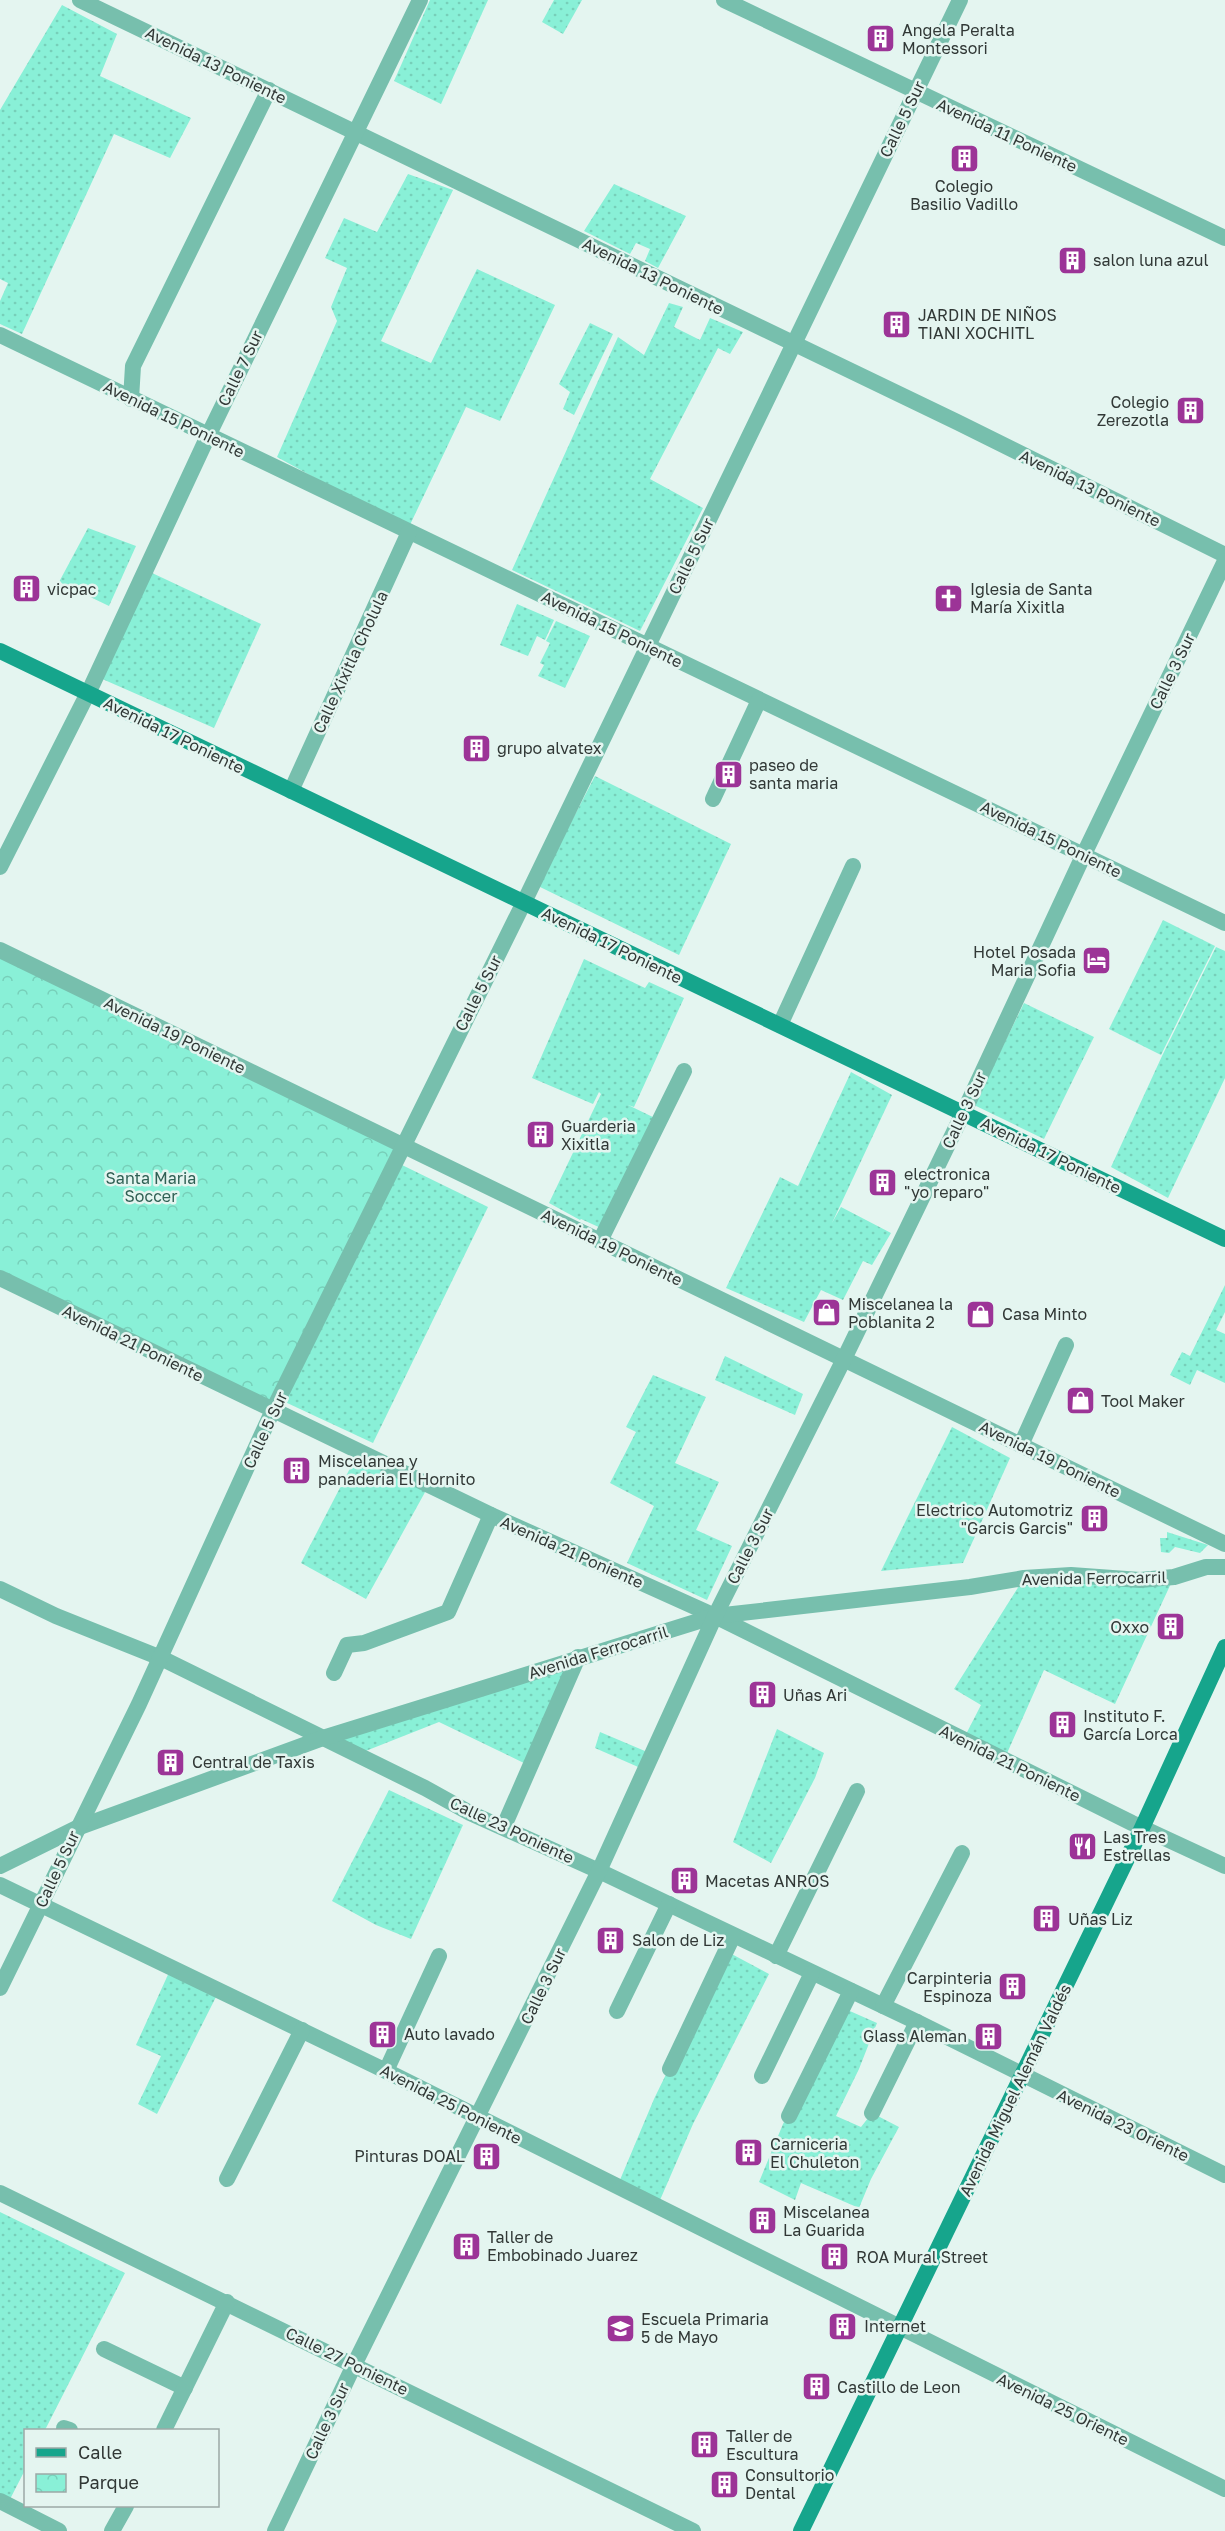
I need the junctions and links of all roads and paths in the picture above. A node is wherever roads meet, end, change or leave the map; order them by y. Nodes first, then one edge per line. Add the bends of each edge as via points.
1 (80, 0) edge
2 (420, 0) edge
3 (724, 0) edge
4 (960, 0) edge
5 (269, 90) junction
6 (915, 91) junction
7 (355, 132) junction
8 (1225, 238) edge
9 (0, 335) edge
10 (794, 344) junction
11 (133, 366) junction
12 (107, 387) junction
13 (131, 399) junction
14 (208, 436) junction
15 (409, 532) junction
16 (1225, 555) edge
17 (1225, 561) edge
18 (647, 646) junction
19 (0, 651) edge
20 (88, 693) junction
21 (759, 700) junction
22 (291, 791) junction
23 (713, 799) dead end
24 (1084, 854) junction
25 (854, 866) dead end
26 (0, 867) edge
27 (524, 903) junction
28 (1225, 923) edge
29 (0, 950) edge
30 (780, 1025) junction
31 (684, 1071) dead end
32 (963, 1113) junction
33 (402, 1145) junction
34 (1225, 1239) edge
35 (600, 1241) junction
36 (0, 1278) edge
37 (1066, 1345) dead end
38 (844, 1359) junction
39 (273, 1410) junction
40 (1021, 1445) junction
41 (491, 1515) junction
42 (1225, 1544) edge
43 (1225, 1567) edge
44 (0, 1589) edge
45 (715, 1616) junction
46 (1225, 1647) edge
47 (161, 1658) junction
48 (578, 1658) junction
49 (334, 1673) dead end
50 (323, 1738) junction
51 (857, 1791) dead end
52 (504, 1826) junction
53 (77, 1828) junction
54 (1142, 1828) junction
55 (962, 1853) dead end
56 (0, 1866) edge
57 (1225, 1866) edge
58 (599, 1871) junction
59 (0, 1884) edge
60 (669, 1904) junction
61 (40, 1906) junction
62 (733, 1936) junction
63 (439, 1956) dead end
64 (776, 1956) junction
65 (812, 1973) junction
66 (0, 1988) edge
67 (851, 1991) junction
68 (883, 2006) junction
69 (617, 2011) dead end
70 (916, 2022) junction
71 (302, 2030) junction
72 (670, 2069) dead end
73 (386, 2071) junction
74 (1022, 2075) junction
75 (762, 2076) dead end
76 (872, 2113) dead end
77 (789, 2116) dead end
78 (477, 2117) junction
79 (1225, 2175) edge
80 (227, 2178) dead end
81 (0, 2193) edge
82 (227, 2302) junction
83 (900, 2328) junction
84 (104, 2349) dead end
85 (354, 2365) junction
86 (185, 2388) junction
87 (164, 2429) edge
88 (1225, 2489) edge
89 (0, 2501) edge
90 (125, 2507) edge
91 (59, 2531) edge
92 (112, 2531) edge
93 (275, 2531) edge
94 (693, 2531) edge
95 (801, 2531) edge

1 - 5 street, Avenida 13 Poniente
2 - 7 street, Calle 7 Sur
3 - 6 street, Avenida 11 Poniente
4 - 6 street, Calle 5 Sur
5 - 7 street, Avenida 13 Poniente
5 - 11 street
6 - 8 street, Avenida 11 Poniente
6 - 10 street, Calle 5 Sur
7 - 10 street, Avenida 13 Poniente
7 - 14 street, Calle 7 Sur
9 - 12 street, Avenida 15 Poniente
10 - 16 street, Avenida 13 Poniente
10 - 18 street, Calle 5 Sur
11 - 12 street
11 - 13 street
12 - 13 street, Avenida 15 Poniente
13 - 14 street, Avenida 15 Poniente
14 - 15 street, Avenida 15 Poniente
14 - 20 street, Calle 7 Sur
15 - 18 street, Avenida 15 Poniente
15 - 22 street, Calle Xixitla Cholula
17 - 24 street, Calle 3 Sur
18 - 21 street, Avenida 15 Poniente
18 - 27 street, Calle 5 Sur
19 - 20 main road, Avenida 17 Poniente
20 - 22 main road, Avenida 17 Poniente
20 - 26 street, Calle 7 Sur
21 - 23 street
21 - 24 street, Avenida 15 Poniente
22 - 27 main road, Avenida 17 Poniente
24 - 28 street, Avenida 15 Poniente
24 - 32 street, Calle 3 Sur
25 - 30 street
27 - 30 main road, Avenida 17 Poniente
27 - 33 street, Calle 5 Sur
29 - 33 street, Avenida 19 Poniente
30 - 32 main road, Avenida 17 Poniente
31 - 35 street
32 - 34 main road, Avenida 17 Poniente
32 - 38 street, Calle 3 Sur
33 - 35 street, Avenida 19 Poniente
33 - 39 street, Calle 5 Sur
35 - 38 street, Avenida 19 Poniente
36 - 39 street, Avenida 21 Poniente
37 - 40 street
38 - 40 street, Avenida 19 Poniente
38 - 45 street, Calle 3 Sur
39 - 41 street, Avenida 21 Poniente
39 - 47 street, Calle 5 Sur
40 - 42 street, Avenida 19 Poniente
41 - 45 street, Avenida 21 Poniente
41 - 49 street via 448,1612 364,1643 347,1645
43 - 45 street, Avenida Ferrocarril via 1140,1580 1071,1575 1024,1578
44 - 47 street, Calle 23 Poniente
45 - 48 street, Avenida Ferrocarril
45 - 54 street, Avenida 21 Poniente
45 - 58 street, Calle 3 Sur
46 - 54 main road, Avenida Miguel Alemán Valdés
47 - 50 street, Calle 23 Poniente
47 - 53 street, Calle 5 Sur
48 - 50 street, Avenida Ferrocarril
48 - 52 street
50 - 52 street, Calle 23 Poniente via 470,1813
50 - 53 street, Avenida Ferrocarril
51 - 64 street
52 - 58 street, Calle 23 Poniente
53 - 56 street, Avenida Ferrocarril
53 - 61 street, Calle 5 Sur
54 - 57 street, Avenida 21 Poniente
54 - 74 main road, Avenida Miguel Alemán Valdés
55 - 68 street
58 - 60 street, Calle 23 Poniente
58 - 78 street, Calle 3 Sur
59 - 61 street, Avenida 25 Poniente
60 - 62 street, Calle 23 Poniente
60 - 69 street
61 - 66 street, Calle 5 Sur
61 - 71 street, Avenida 25 Poniente
62 - 64 street, Calle 23 Poniente
62 - 72 street
63 - 73 street
64 - 65 street, Calle 23 Poniente
65 - 67 street, Calle 23 Poniente
65 - 75 street
67 - 68 street, Calle 23 Poniente
67 - 77 street
68 - 70 street, Calle 23 Poniente
70 - 74 street, Calle 23 Poniente
70 - 76 street
71 - 73 street, Avenida 25 Poniente
71 - 80 street
73 - 78 street, Avenida 25 Poniente
74 - 79 street, Avenida 23 Oriente
74 - 83 main road, Avenida Miguel Alemán Valdés
78 - 83 street, Avenida 25 Poniente
78 - 85 street, Calle 3 Sur
81 - 82 street, Calle 27 Poniente
82 - 85 street, Calle 27 Poniente
82 - 86 street
83 - 88 street, Avenida 25 Oriente
83 - 95 main road, Avenida Miguel Alemán Valdés
84 - 86 street
85 - 93 street, Calle 3 Sur
85 - 94 street, Calle 27 Poniente
86 - 87 street
89 - 91 street
90 - 92 street

